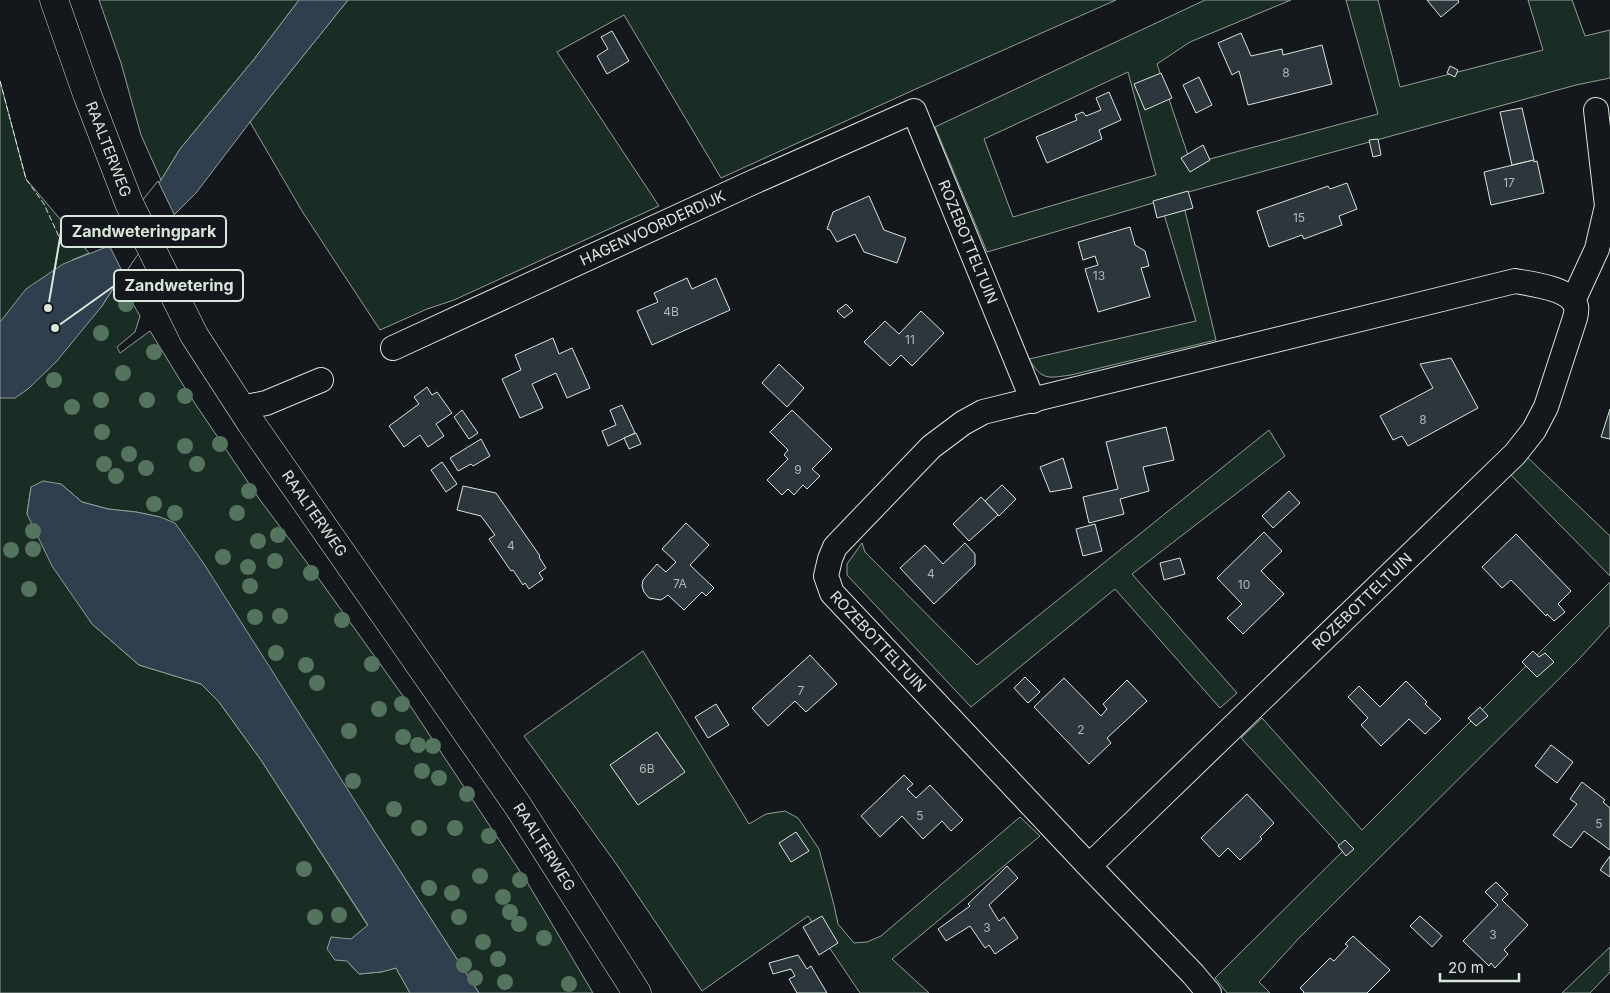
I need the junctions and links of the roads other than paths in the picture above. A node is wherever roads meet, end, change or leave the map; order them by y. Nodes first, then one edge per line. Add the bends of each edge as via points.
1 (54, 0) edge
2 (1596, 110) dead end
3 (914, 111) joint
4 (1573, 301) junction
5 (393, 348) dead end
6 (321, 380) dead end
7 (1033, 401) junction
8 (241, 408) junction
9 (1089, 866) junction
10 (637, 993) edge
11 (1209, 993) edge

1 - 8 main road, RAALTERWEG via 128,202 194,335
2 - 4 street, ROZEBOTTELTUIN via 1607,206 1597,248
3 - 5 street, HAGENVOORDERDIJK
3 - 7 street, ROZEBOTTELTUIN
4 - 7 street, ROZEBOTTELTUIN via 1555,288 1515,281
4 - 9 street, ROZEBOTTELTUIN via 1577,308 1575,318 1546,407 1534,430 1515,454
6 - 8 street via 266,403
7 - 9 street, ROZEBOTTELTUIN via 983,412 931,446 835,547 826,576 832,593
8 - 10 main road, RAALTERWEG via 518,806
9 - 11 street, ROZEBOTTELTUIN

